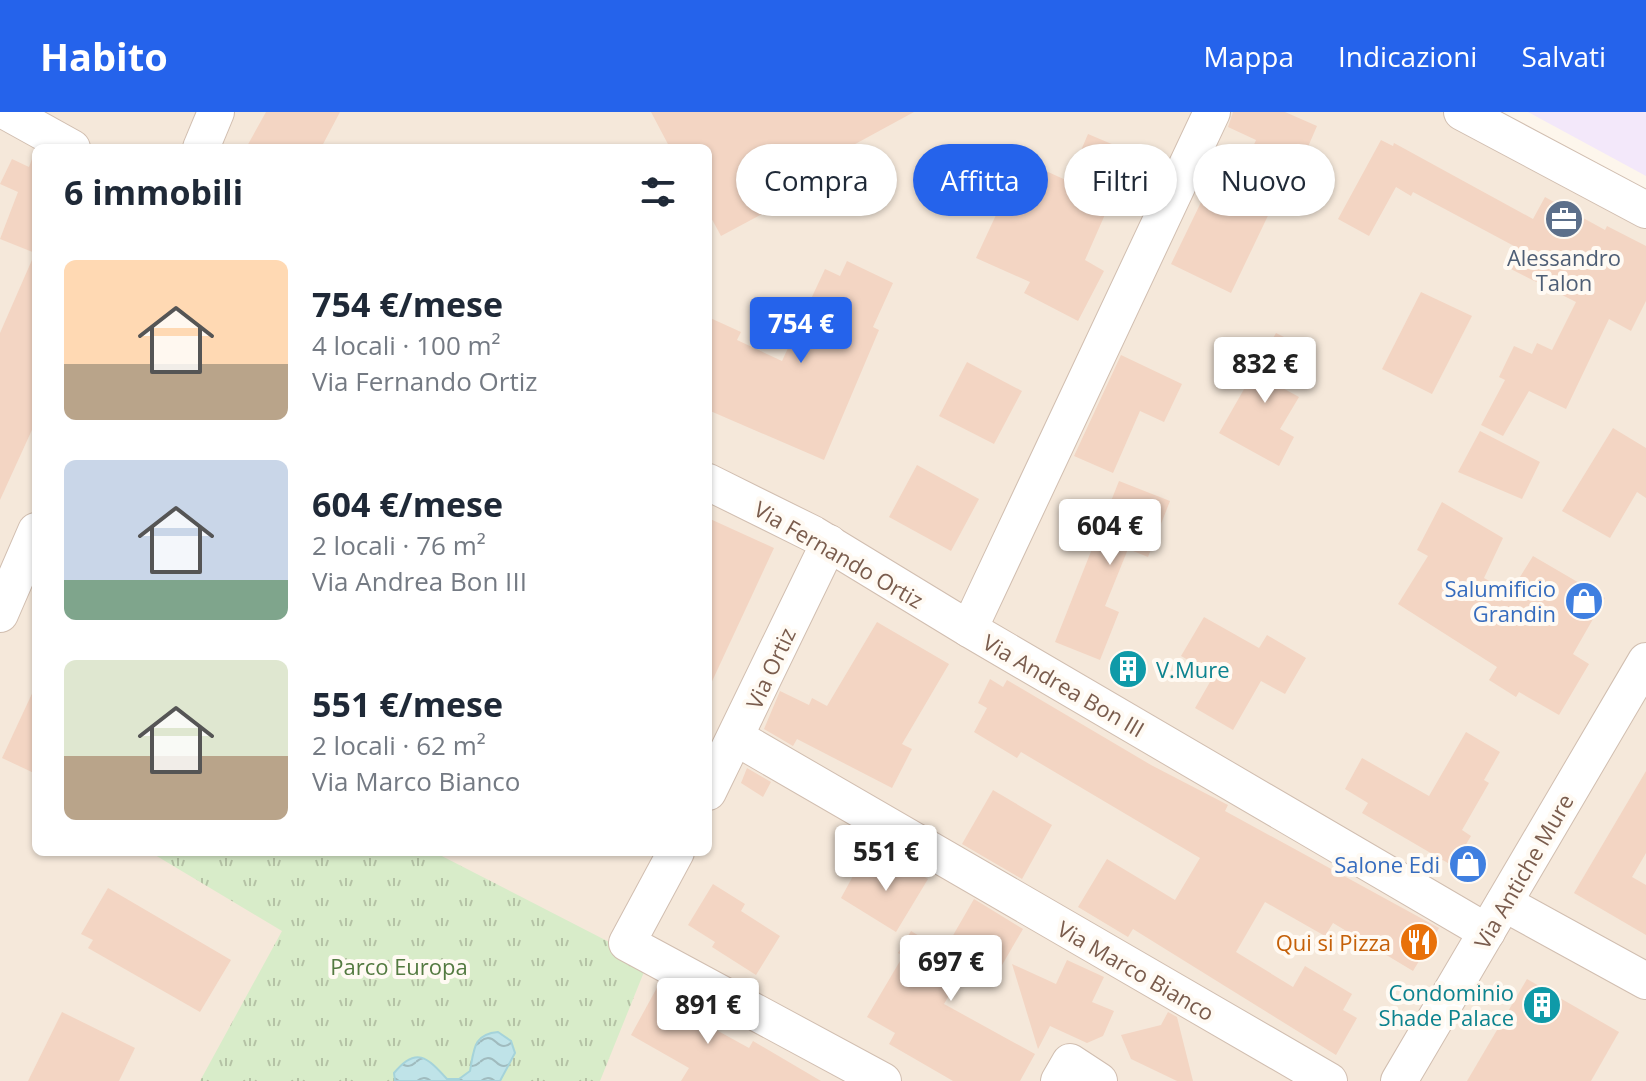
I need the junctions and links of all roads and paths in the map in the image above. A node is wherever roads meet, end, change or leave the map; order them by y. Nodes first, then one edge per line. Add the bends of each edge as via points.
1 (7, 112) edge
2 (216, 112) edge
3 (1212, 112) edge
4 (1462, 112) edge
5 (65, 144) edge
6 (203, 144) edge
7 (1646, 210) edge
8 (712, 484) edge
9 (821, 538) junction
10 (32, 540) edge
11 (0, 614) edge
12 (969, 629) junction
13 (1646, 662) edge
14 (737, 738) junction
15 (712, 785) edge
16 (674, 856) edge
17 (1495, 918) junction
18 (1646, 981) edge
19 (883, 1081) edge
20 (1059, 1081) edge
21 (1099, 1081) edge
22 (1329, 1081) edge
23 (1399, 1081) edge

1 - 5 street
2 - 6 street
3 - 12 street, Via Andrea Bon III
4 - 7 street
8 - 9 street, Via Fernando Ortiz
9 - 12 street, Via Fernando Ortiz
9 - 14 street, Via Ortiz
10 - 11 street
12 - 17 street, Via Andrea Bon III
13 - 17 street, Via Antiche Mure
14 - 15 street, Via Ortiz
14 - 22 street, Via Marco Bianco
16 - 19 street via 627,943
17 - 18 street, Via Andrea Bon III
17 - 23 street, Via Antiche Mure
20 - 21 street via 1070,1062

